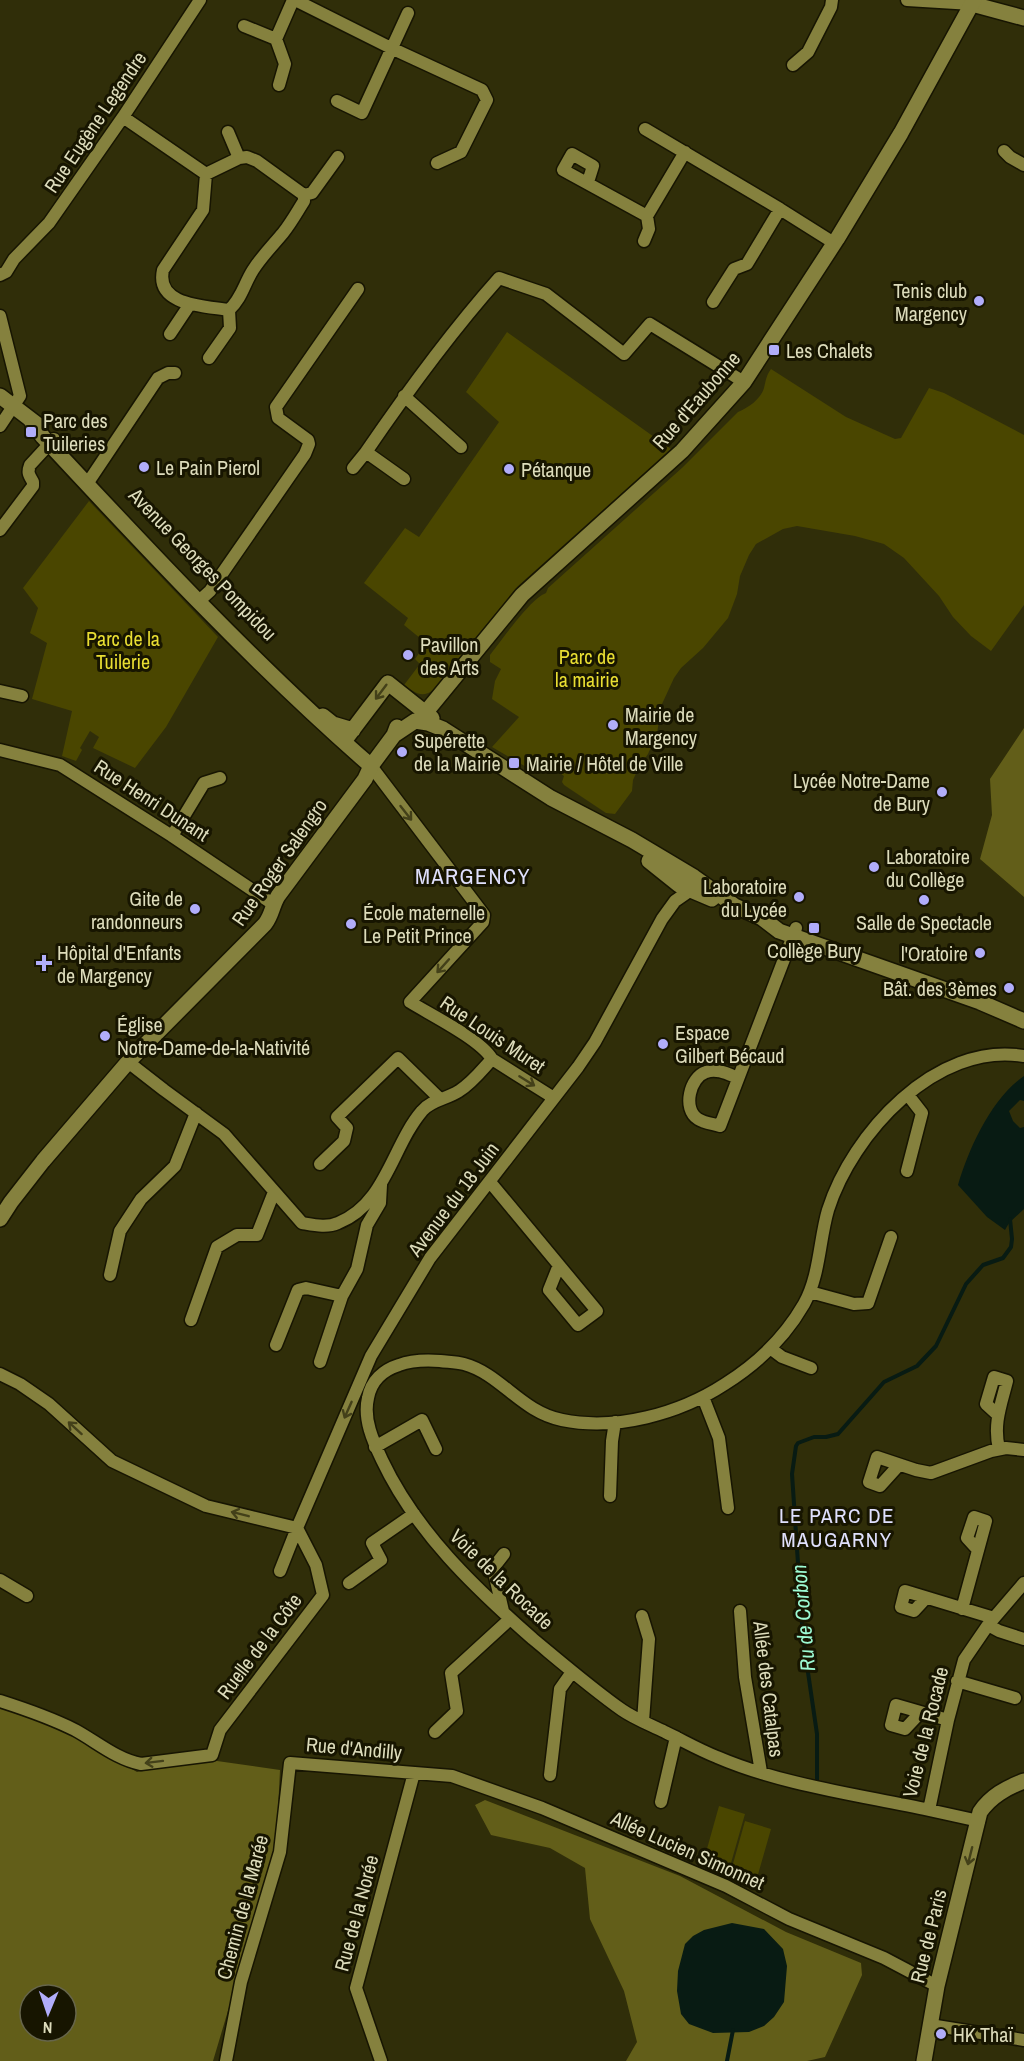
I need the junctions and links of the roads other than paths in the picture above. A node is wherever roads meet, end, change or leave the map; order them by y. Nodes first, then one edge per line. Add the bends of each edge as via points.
1 (200, 0) edge
2 (294, 0) edge
3 (832, 0) edge
4 (907, 0) edge
5 (973, 2) edge
6 (408, 13) dead end
7 (1024, 18) edge
8 (244, 26) dead end
9 (276, 39) junction
10 (391, 48) junction
11 (793, 65) dead end
12 (279, 85) dead end
13 (337, 101) dead end
14 (123, 117) junction
15 (645, 129) dead end
16 (228, 132) dead end
17 (1004, 151) dead end
18 (686, 152) junction
19 (338, 157) dead end
20 (240, 158) junction
21 (437, 163) dead end
22 (1024, 165) edge
23 (206, 174) junction
24 (588, 182) dead end
25 (304, 195) junction
26 (780, 208) junction
27 (647, 216) junction
28 (644, 241) dead end
29 (834, 243) junction
30 (14, 259) junction
31 (0, 264) edge
32 (0, 275) edge
33 (358, 289) dead end
34 (713, 302) dead end
35 (190, 304) junction
36 (229, 310) junction
37 (0, 316) edge
38 (170, 334) dead end
39 (209, 358) dead end
40 (175, 373) dead end
41 (744, 382) junction
42 (0, 396) edge
43 (404, 396) junction
44 (15, 406) junction
45 (0, 426) edge
46 (51, 441) junction
47 (461, 447) dead end
48 (366, 452) junction
49 (354, 468) dead end
50 (404, 479) dead end
51 (90, 481) junction
52 (0, 530) edge
53 (202, 599) junction
54 (0, 691) edge
55 (22, 696) dead end
56 (426, 712) junction
57 (443, 729) junction
58 (394, 735) junction
59 (348, 736) junction
60 (0, 750) edge
61 (371, 766) junction
62 (220, 778) dead end
63 (172, 836) junction
64 (684, 879) junction
65 (273, 904) junction
66 (662, 919) junction
67 (794, 932) junction
68 (1024, 1011) edge
69 (1024, 1021) edge
70 (1024, 1056) edge
71 (492, 1059) junction
72 (128, 1062) junction
73 (738, 1078) junction
74 (908, 1095) junction
75 (554, 1098) junction
76 (440, 1099) junction
77 (196, 1113) junction
78 (320, 1164) dead end
79 (907, 1171) dead end
80 (490, 1182) junction
81 (381, 1185) junction
82 (274, 1192) junction
83 (355, 1213) junction
84 (0, 1218) edge
85 (368, 1225) junction
86 (891, 1237) dead end
87 (559, 1265) junction
88 (110, 1275) dead end
89 (810, 1292) junction
90 (342, 1296) junction
91 (191, 1320) dead end
92 (276, 1345) dead end
93 (770, 1348) junction
94 (320, 1362) dead end
95 (811, 1368) dead end
96 (0, 1374) edge
97 (703, 1397) junction
98 (998, 1414) dead end
99 (615, 1422) junction
100 (375, 1447) junction
101 (436, 1449) dead end
102 (999, 1449) junction
103 (1024, 1450) edge
104 (899, 1465) dead end
105 (610, 1496) dead end
106 (728, 1508) dead end
107 (414, 1514) junction
108 (297, 1528) junction
109 (978, 1550) dead end
110 (504, 1554) dead end
111 (280, 1571) dead end
112 (0, 1580) edge
113 (350, 1583) dead end
114 (1024, 1583) edge
115 (27, 1596) dead end
116 (926, 1598) dead end
117 (962, 1609) junction
118 (740, 1611) dead end
119 (507, 1616) junction
120 (642, 1616) dead end
121 (991, 1622) junction
122 (1024, 1639) edge
123 (572, 1672) junction
124 (957, 1681) junction
125 (1015, 1698) dead end
126 (0, 1701) edge
127 (920, 1713) dead end
128 (948, 1720) junction
129 (643, 1721) junction
130 (435, 1732) dead end
131 (676, 1737) junction
132 (290, 1763) joint
133 (761, 1772) junction
134 (414, 1773) junction
135 (550, 1775) dead end
136 (1024, 1781) edge
137 (1024, 1788) edge
138 (662, 1802) dead end
139 (929, 1810) junction
140 (979, 1821) junction
141 (937, 1986) junction
142 (930, 2025) junction
143 (1024, 2040) edge
144 (226, 2061) edge
145 (381, 2061) edge
146 (924, 2061) edge

1 - 14 street, Rue Eugène Legendre
2 - 9 street
2 - 10 street
3 - 11 street via 808,52
4 - 5 street
5 - 7 main road
5 - 29 main road, Rue d'Eaubonne via 901,134
6 - 10 street
8 - 9 street
9 - 12 street via 285,64
10 - 13 street via 362,113
10 - 21 street via 486,95 460,152
14 - 23 street
14 - 30 street, Rue Eugène Legendre via 49,223
15 - 18 street
16 - 20 street
17 - 22 street
18 - 26 street
18 - 27 street
19 - 25 street via 312,193
20 - 23 street
20 - 25 street via 257,161
23 - 35 street via 203,210 162,277 169,295
24 - 27 street
25 - 36 street via 291,222 258,262 243,293
26 - 29 street
26 - 34 street via 747,264 734,269
27 - 28 street via 649,229
29 - 41 main road, Rue d'Eaubonne
30 - 31 street, Rue Eugène Legendre
30 - 32 street, Rue Eugène Legendre
33 - 53 street via 276,407 278,418 308,440 305,454
35 - 36 street
35 - 38 street
36 - 39 street via 230,328
37 - 44 street via 20,396
40 - 51 street via 158,378
41 - 43 street via 650,324 624,354 546,294 498,278
41 - 56 main road, Rue d'Eaubonne via 682,451 522,595
42 - 44 main road, Avenue Georges Pompidou
43 - 47 street
43 - 48 street
44 - 45 street
44 - 46 main road, Avenue Georges Pompidou
46 - 51 main road, Avenue Georges Pompidou
46 - 52 street via 30,465 28,475 33,486
48 - 49 street
48 - 50 street
51 - 53 main road, Avenue Georges Pompidou
53 - 59 main road, Avenue Georges Pompidou via 320,723
54 - 55 street
56 - 57 main road
56 - 58 main road via 415,711 406,716
56 -> 59 main road via 388,683
57 - 58 main road via 415,721
57 - 64 main road via 593,820 608,835 649,861
58 - 61 main road
59 - 61 main road, Avenue Georges Pompidou
60 - 63 street, Rue Henri Dunant via 60,765
61 - 65 main road, Rue Roger Salengro
61 -> 71 street, Rue Louis Muret via 484,915 483,922 410,1002 477,1043
62 - 63 street via 204,783
63 - 65 street, Rue Henri Dunant
64 - 66 street, Avenue du 18 Juin
64 - 66 street via 671,894
64 - 67 main road via 720,903 783,922
65 - 72 main road, Rue Roger Salengro via 266,924
66 - 75 street, Avenue du 18 Juin via 595,1042
67 - 68 main road
67 - 69 main road
67 - 73 street
70 - 74 street, Voie de la Rocade via 969,1061 933,1076
71 -> 75 street, Rue Louis Muret
71 - 76 street via 457,1092
72 - 77 street
72 - 84 main road, Rue Roger Salengro
73 - 73 street via 720,1126 697,1119 689,1107 696,1078 720,1071
74 - 79 street via 922,1113
74 - 89 street, Voie de la Rocade via 865,1138 841,1175 828,1211
75 - 80 street, Avenue du 18 Juin
76 - 78 street via 398,1058 337,1116 347,1128 344,1141
76 - 81 street via 424,1108 411,1125
77 - 82 street via 224,1134
77 - 88 street via 176,1166 141,1199 120,1231
80 - 87 street
80 -> 108 street, Avenue du 18 Juin via 430,1258 371,1356
81 - 83 street
81 - 85 street via 380,1203
82 - 83 street via 302,1223 338,1224
82 - 91 street via 257,1235 237,1235 217,1247
83 - 85 street
85 - 90 street via 357,1269
86 - 89 street via 868,1303 854,1304
87 - 87 street via 597,1311 578,1325 549,1290
89 - 93 street, Voie de la Rocade via 786,1331
90 - 92 street via 306,1288 298,1290
90 - 94 street
93 - 95 street
93 - 97 street, Voie de la Rocade via 748,1368
108 -> 96 street via 206,1506 112,1461 49,1404
97 - 99 street, Voie de la Rocade via 653,1415
97 - 106 street via 719,1438
98 - 102 street via 995,1435
99 - 100 street, Voie de la Rocade via 560,1420 536,1412 465,1364 428,1360 393,1366 373,1382 366,1410
99 - 105 street
100 - 101 street via 422,1420
100 - 107 street, Voie de la Rocade
102 - 103 street
102 - 104 street via 930,1473
107 - 113 street via 372,1543 381,1560
107 - 119 street, Voie de la Rocade via 467,1578
108 - 111 street, Avenue du 18 Juin
108 -> 126 street, Ruelle de la Côte via 316,1565 322,1595 220,1730 212,1755 130,1762 71,1728
109 - 117 street
110 - 119 street via 493,1568
112 - 115 street
114 - 121 street, Voie de la Rocade
116 - 117 street
117 - 121 street
118 - 133 street, Allée des Catalpas
119 - 123 street, Voie de la Rocade
119 - 130 street via 451,1673 457,1710
120 - 129 street via 649,1639
121 - 122 street via 999,1631
121 - 124 street, Voie de la Rocade via 963,1660
123 - 129 street, Voie de la Rocade
123 - 135 street via 560,1689
124 - 125 street
124 - 128 street, Voie de la Rocade
127 - 128 street
128 - 139 street, Voie de la Rocade
129 - 131 street, Voie de la Rocade
131 - 133 street, Voie de la Rocade via 718,1758
131 - 138 street
132 - 134 street, Rue d'Andilly
132 - 144 street, Chemin de la Marée via 280,1852 241,1982
133 - 139 street, Voie de la Rocade
134 - 141 street, Allée Lucien Simonnet via 452,1776 542,1808 726,1886
134 - 145 street, Rue de la Norée via 356,1988
136 - 140 main road, Rue de Paris via 1002,1790 986,1803
137 - 140 main road via 999,1802
139 - 140 street
140 -> 141 main road, Rue de Paris
141 - 142 main road, Rue de Paris
142 - 143 street
142 - 146 main road, Rue de Paris

